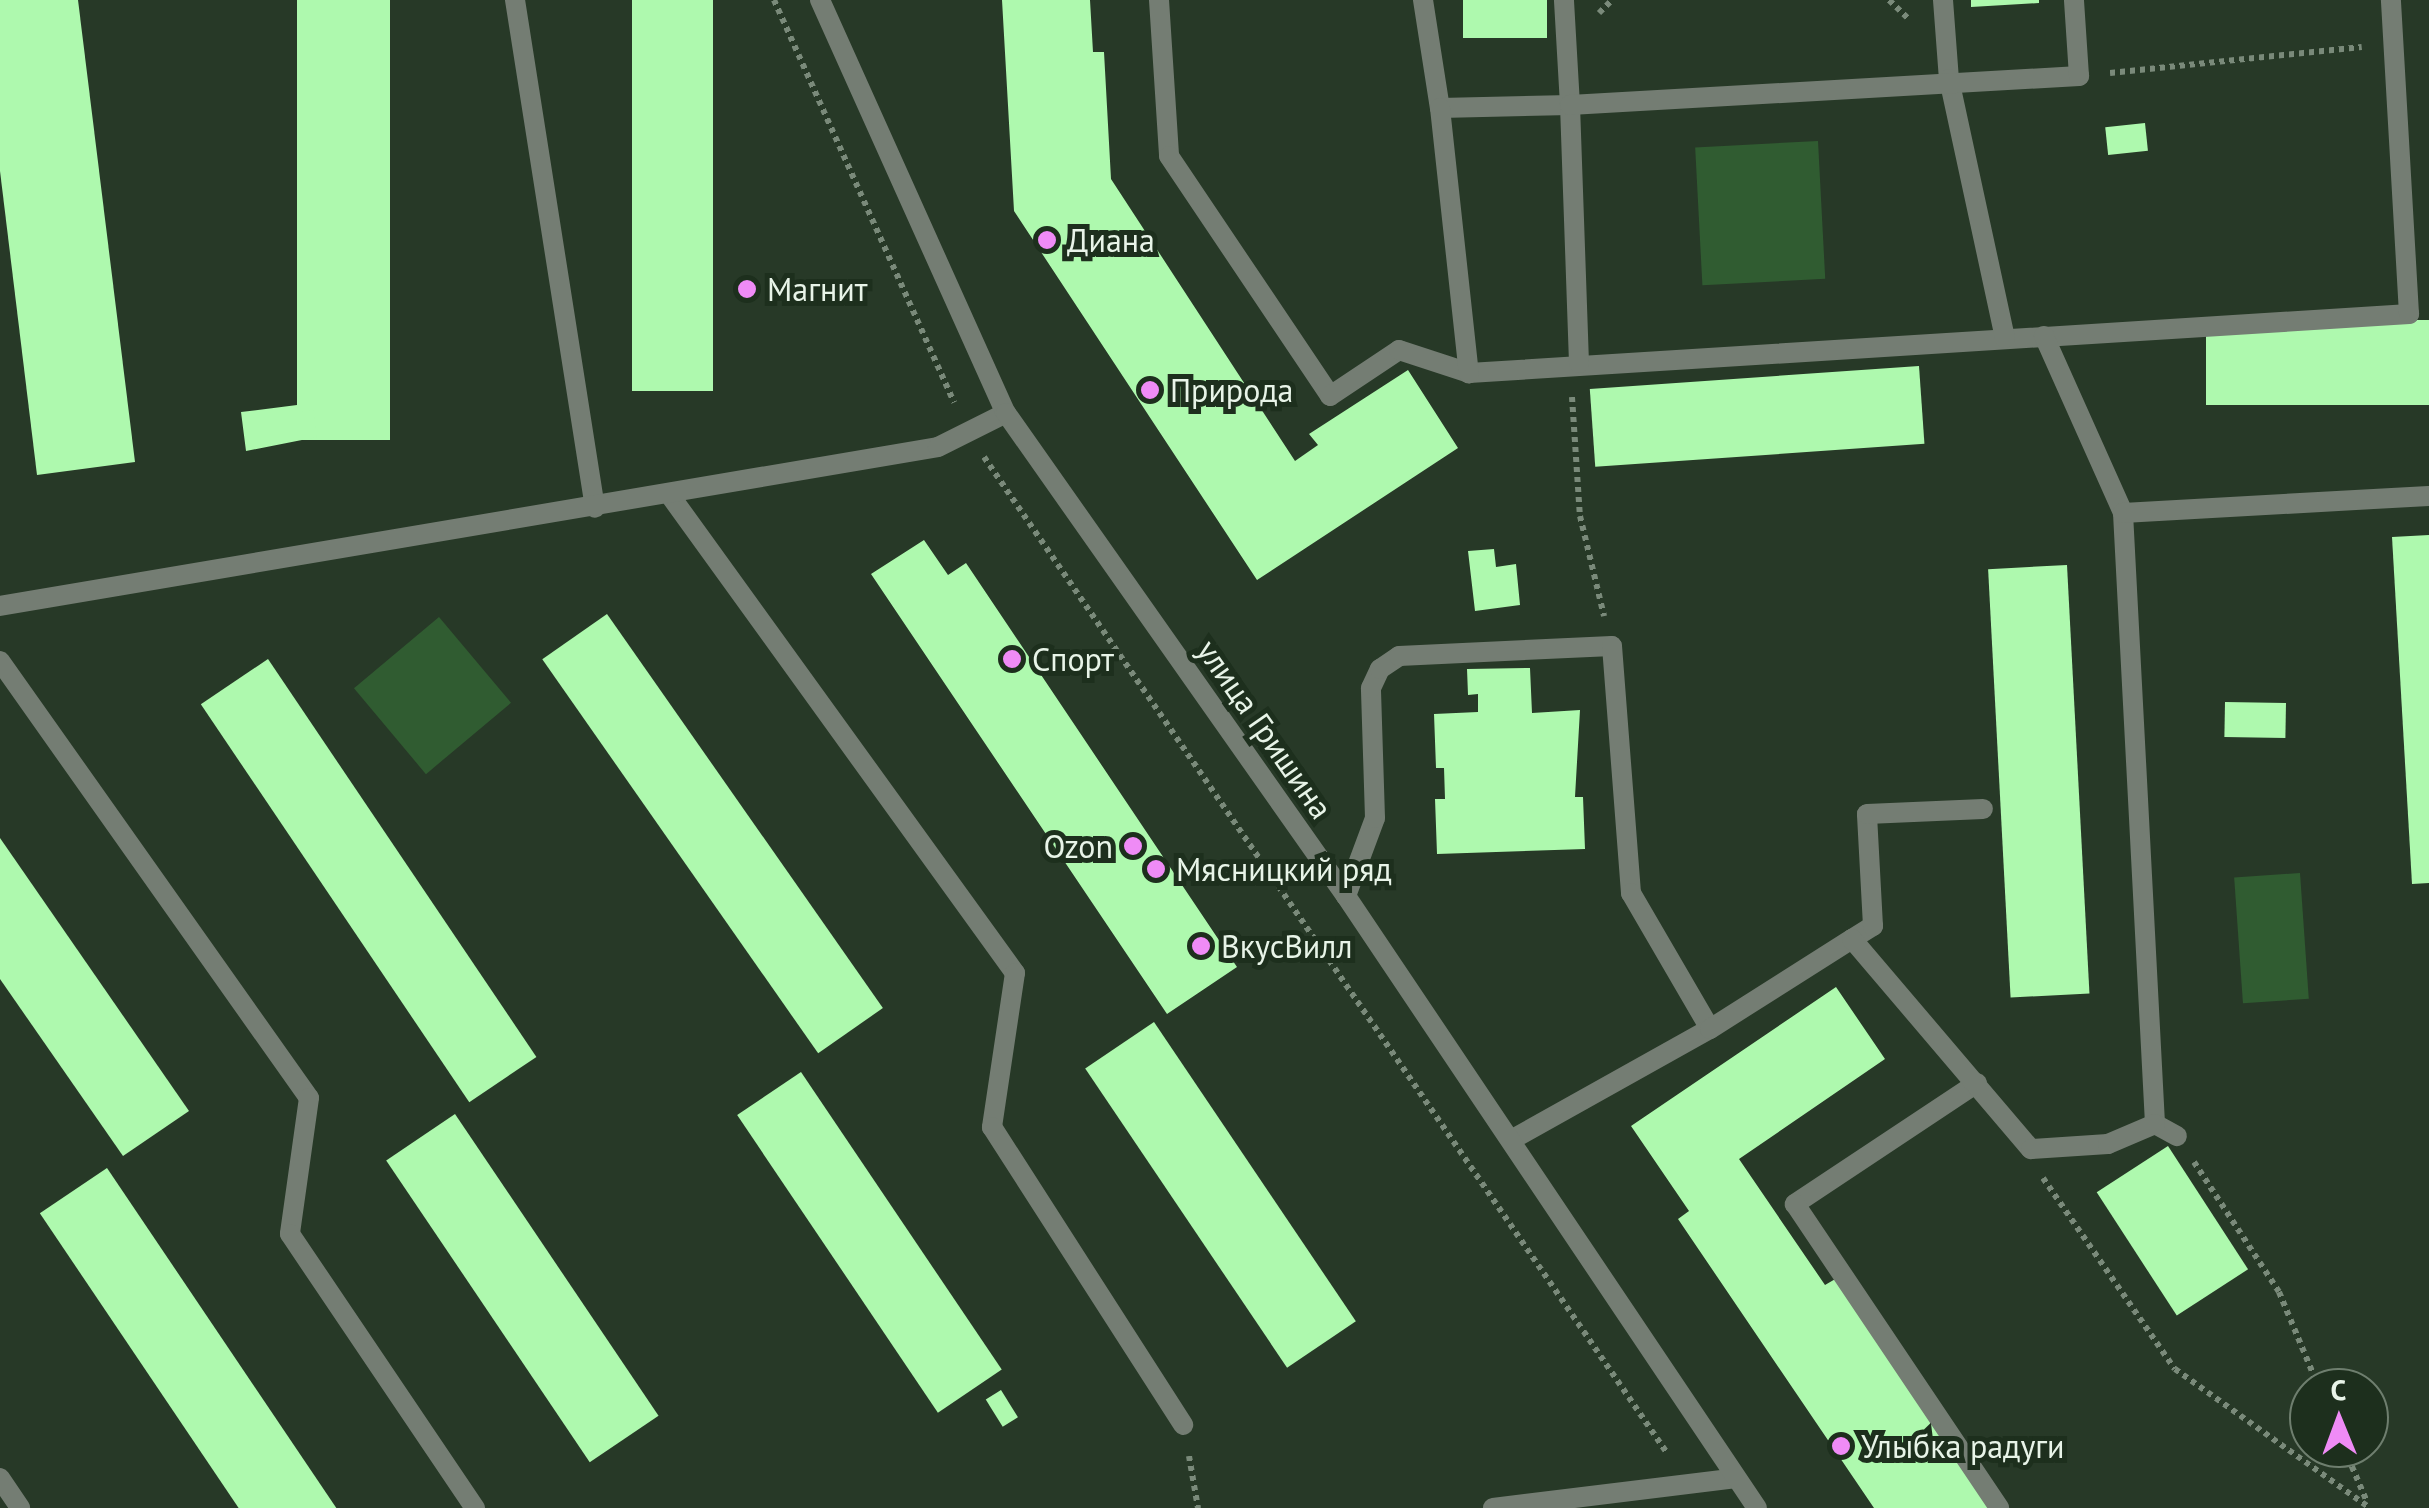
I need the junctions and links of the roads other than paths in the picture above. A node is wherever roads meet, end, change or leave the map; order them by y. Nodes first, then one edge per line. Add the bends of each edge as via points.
1 (516, 0) edge
2 (820, 0) edge
3 (1159, 0) edge
4 (1423, 0) edge
5 (1564, 0) edge
6 (1943, 0) edge
7 (2074, 0) edge
8 (2390, 0) edge
9 (1949, 79) junction
10 (1570, 106) junction
11 (1440, 108) junction
12 (2044, 336) junction
13 (2004, 338) junction
14 (1574, 365) junction
15 (1469, 373) junction
16 (1006, 413) junction
17 (668, 494) junction
18 (2429, 496) edge
19 (595, 508) junction
20 (2123, 513) junction
21 (0, 606) edge
22 (0, 661) edge
23 (1982, 809) dead end
24 (1346, 896) junction
25 (1852, 939) junction
26 (1710, 1029) junction
27 (1977, 1083) junction
28 (2156, 1124) junction
29 (2177, 1136) road end
30 (1511, 1140) junction
31 (1184, 1425) road end
32 (0, 1478) edge
33 (1736, 1478) junction
34 (20, 1508) edge
35 (474, 1508) edge
36 (1493, 1508) edge
37 (1756, 1508) edge
38 (1999, 1508) edge

1 - 19 street
2 - 16 street, улица Гришина
3 - 15 street via 1169,156 1330,396 1399,350
4 - 11 street
5 - 10 street
6 - 9 street
7 - 9 street via 2080,76
8 - 12 street via 2409,314
9 - 10 street
9 - 13 street
10 - 11 street
10 - 14 street
11 - 15 street
12 - 13 street
12 - 20 street
13 - 14 street
14 - 15 street
16 - 17 street via 938,447
16 - 24 street, улица Гришина
17 - 19 street
17 - 31 street via 1015,973 992,1127
18 - 20 street
19 - 21 street
20 - 28 street
22 - 35 street via 309,1098 290,1234
23 - 25 street via 1867,814 1872,926
24 - 26 street via 1376,818 1371,688 1380,670 1399,656 1612,646 1631,893
24 - 30 street, улица Гришина
25 - 26 street
25 - 27 street
26 - 30 street
27 - 28 street via 2032,1149 2108,1144
27 - 38 street via 1796,1204
28 - 29 street
30 - 33 street, улица Гришина
32 - 34 street
33 - 36 street
33 - 37 street, улица Гришина

